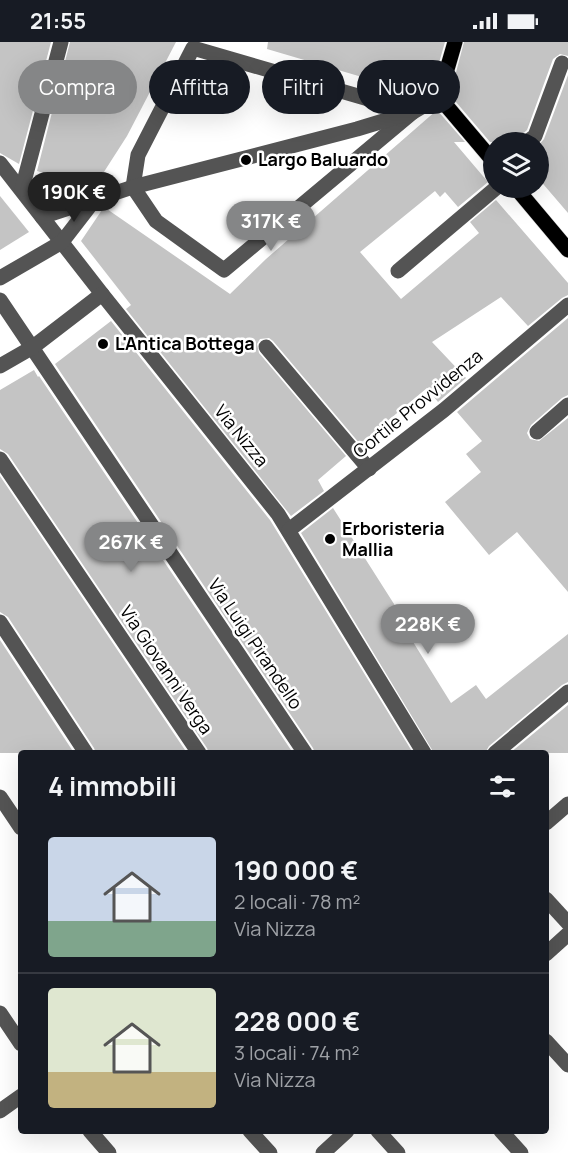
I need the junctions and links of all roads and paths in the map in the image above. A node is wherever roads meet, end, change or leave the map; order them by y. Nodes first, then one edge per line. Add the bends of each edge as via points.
1 (61, 42) edge
2 (455, 42) edge
3 (450, 60) edge
4 (562, 63) dead end
5 (357, 96) edge
6 (406, 114) edge
7 (411, 114) edge
8 (453, 114) edge
9 (536, 132) edge
10 (483, 149) edge
11 (0, 164) edge
12 (133, 187) junction
13 (22, 189) junction
14 (96, 198) junction
15 (484, 198) edge
16 (525, 198) edge
17 (42, 216) junction
18 (62, 242) junction
19 (568, 248) edge
20 (398, 271) dead end
21 (0, 278) edge
22 (102, 294) junction
23 (0, 300) edge
24 (568, 305) edge
25 (33, 346) junction
26 (266, 347) dead end
27 (0, 366) edge
28 (568, 405) edge
29 (537, 432) dead end
30 (0, 459) edge
31 (369, 469) junction
32 (290, 530) junction
33 (0, 622) edge
34 (568, 692) edge
35 (84, 750) edge
36 (197, 750) edge
37 (303, 750) edge
38 (422, 750) edge
39 (499, 750) edge
40 (0, 797) edge
41 (568, 804) edge
42 (549, 820) edge
43 (18, 824) edge
44 (549, 902) edge
45 (568, 923) edge
46 (568, 934) edge
47 (549, 951) edge
48 (0, 1013) edge
49 (18, 1040) edge
50 (549, 1044) edge
51 (568, 1065) edge
52 (18, 1098) edge
53 (0, 1111) edge
54 (93, 1134) edge
55 (253, 1134) edge
56 (344, 1134) edge
57 (381, 1134) edge
58 (504, 1134) edge
59 (109, 1153) edge
60 (270, 1153) edge
61 (322, 1153) edge
62 (398, 1153) edge
63 (521, 1153) edge

1 - 13 street
2 - 3 main road
4 - 9 street
5 - 12 street via 193,48 138,155
6 - 12 street
7 - 12 street via 224,270 156,220
8 - 10 main road
11 - 13 street, Via Nizza
12 - 14 street
13 - 17 street, Via Nizza
14 - 17 street
14 - 18 street
15 - 20 street
16 - 19 main road
17 - 18 street, Via Nizza
18 - 21 street
18 - 22 street, Via Nizza
22 - 25 street
22 - 32 street, Via Nizza
23 - 25 street, Via Luigi Pirandello
24 - 31 street, Cortile Provvidenza
25 - 27 street
25 - 37 street, Via Luigi Pirandello
26 - 31 street
28 - 29 street
30 - 36 street, Via Giovanni Verga
31 - 32 street, Cortile Provvidenza
32 - 38 street, Via Nizza
33 - 35 street
34 - 39 street
40 - 43 street
41 - 42 street
44 - 45 street
46 - 47 street
48 - 49 street
50 - 51 street
52 - 53 street
54 - 59 street
55 - 60 street
56 - 61 street
57 - 62 street
58 - 63 street

